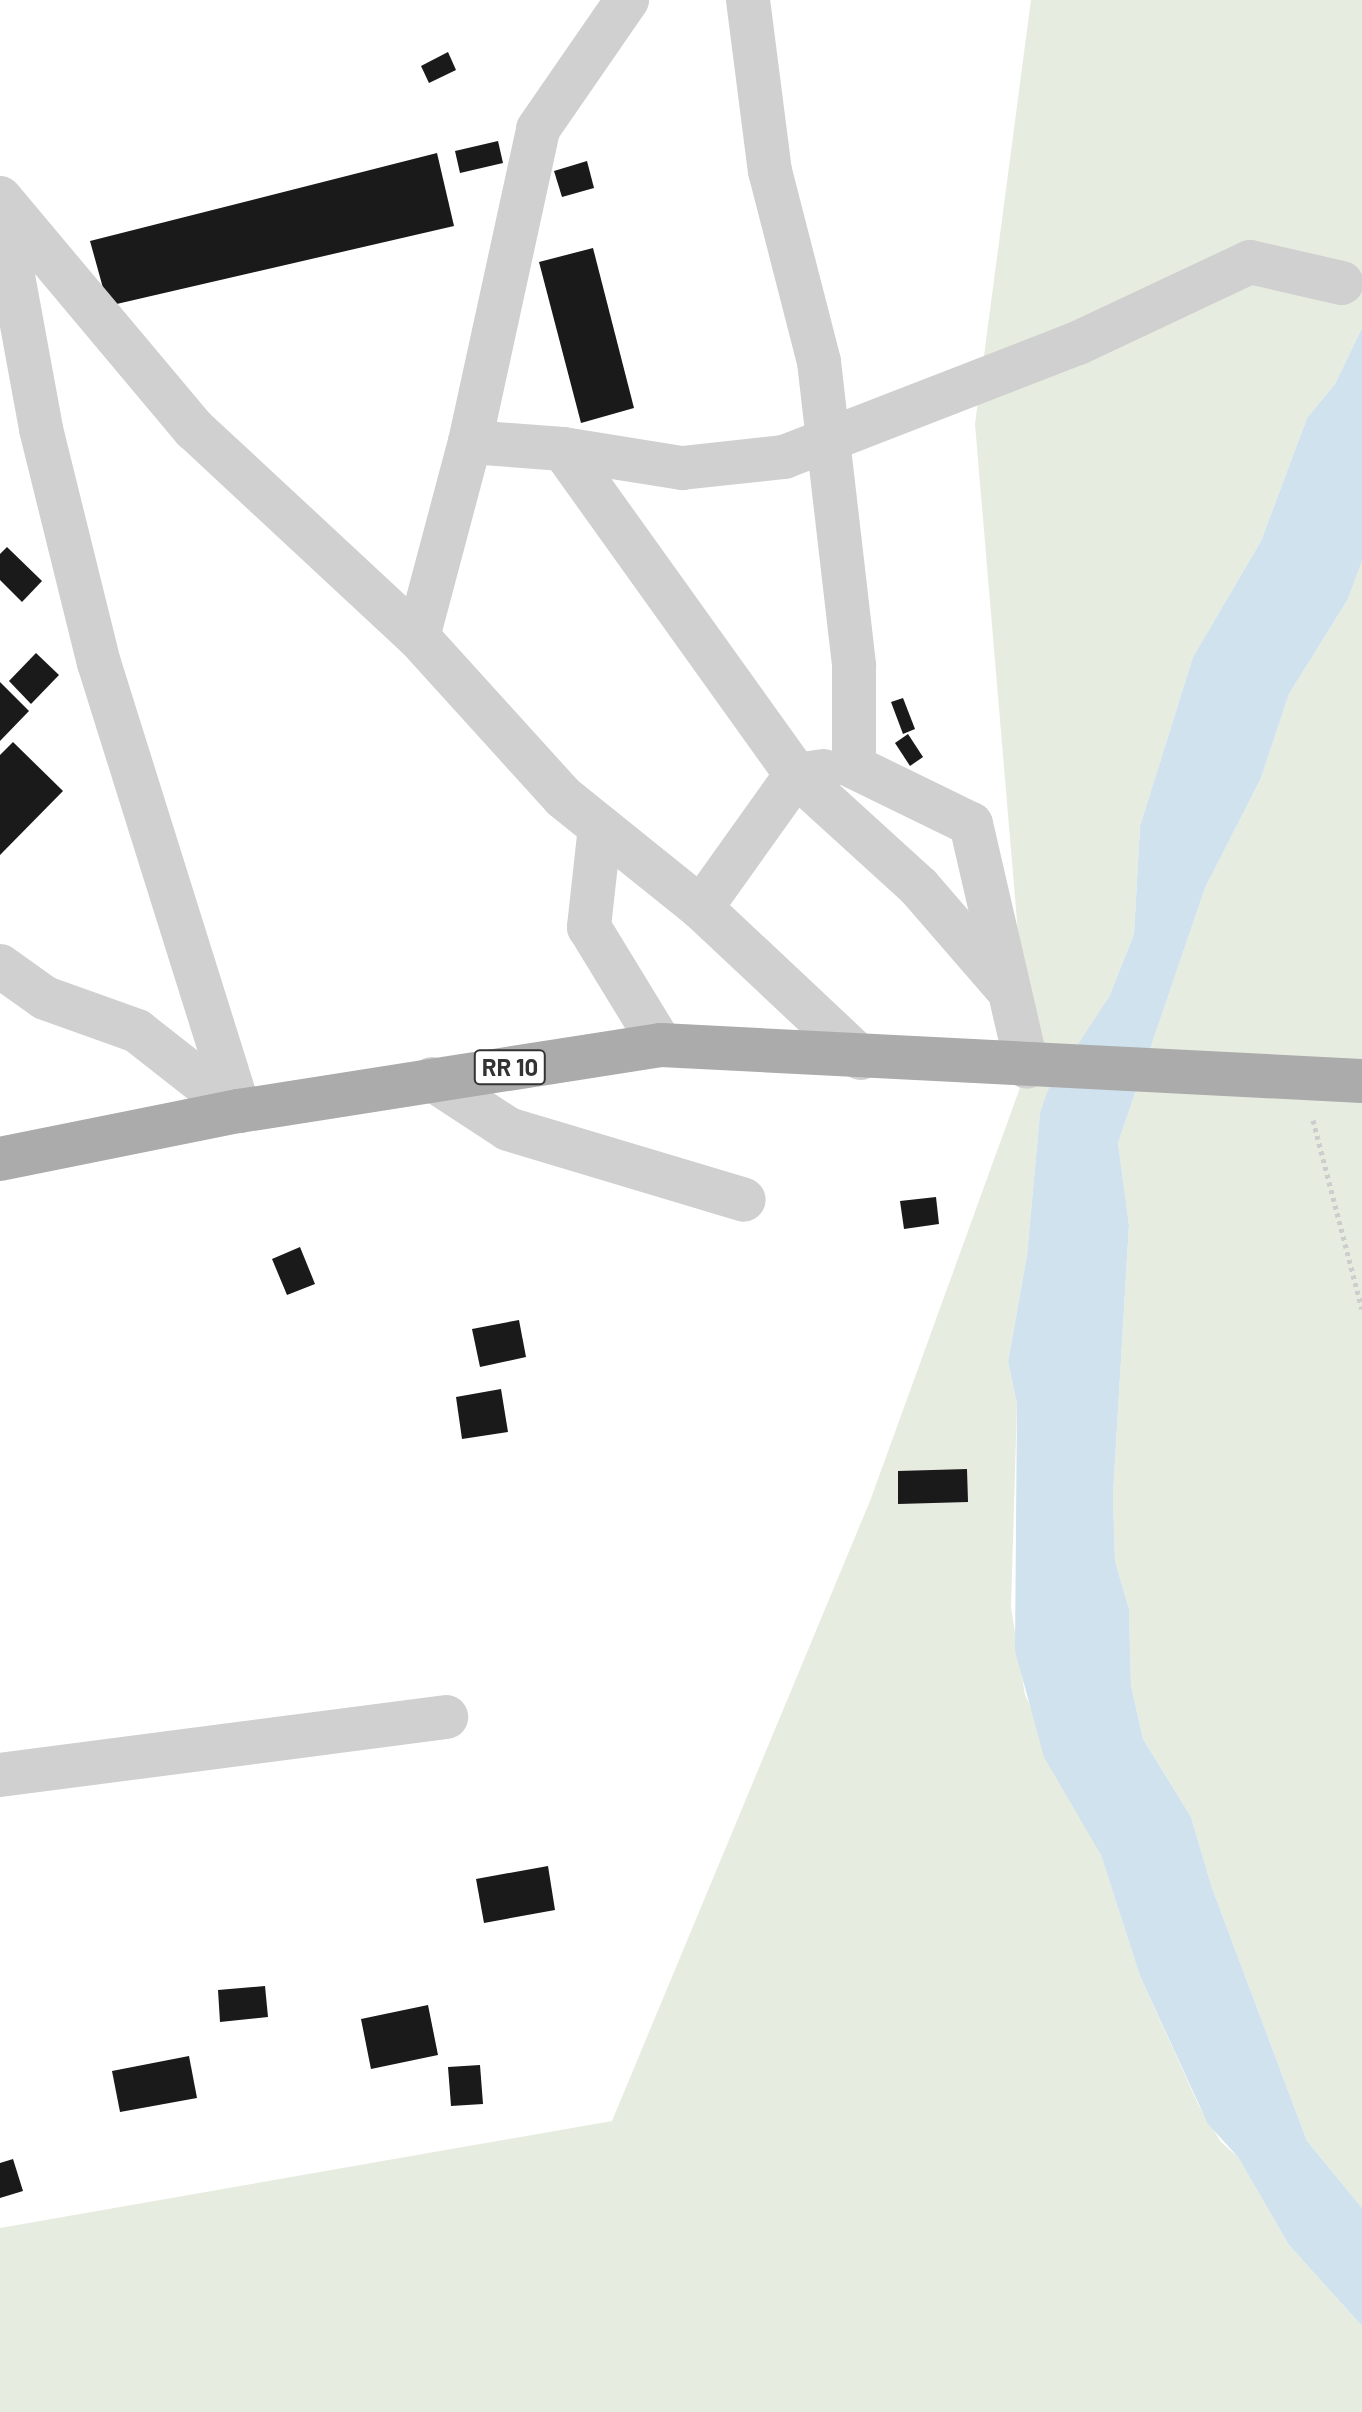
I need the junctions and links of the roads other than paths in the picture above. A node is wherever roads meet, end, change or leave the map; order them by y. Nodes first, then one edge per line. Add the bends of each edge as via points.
1 (627, 0) edge
2 (757, 7) edge
3 (0, 198) edge
4 (0, 205) edge
5 (1342, 283) dead end
6 (827, 436) junction
7 (470, 442) junction
8 (563, 449) junction
9 (418, 637) junction
10 (854, 767) junction
11 (796, 775) junction
12 (600, 827) junction
13 (701, 908) junction
14 (0, 966) edge
15 (1006, 987) junction
16 (661, 1045) junction
17 (861, 1058) junction
18 (1027, 1067) junction
19 (432, 1079) junction
20 (1362, 1081) edge
21 (239, 1111) junction
22 (0, 1159) edge
23 (744, 1200) dead end
24 (446, 1717) dead end
25 (0, 1775) edge

1 - 7 street via 538,129
2 - 6 street via 770,171 819,362
3 - 9 street via 194,429
4 - 21 street via 41,429 99,663
5 - 6 street via 1250,262 1078,343
6 - 8 street via 784,457 682,468
6 - 10 street via 854,666
7 - 8 street
7 - 9 street
8 - 11 street
9 - 12 street via 563,797
10 - 11 street
10 - 15 street via 971,824
11 - 13 street
11 - 15 street via 919,887
12 - 13 street
12 - 16 street via 589,927
13 - 17 street
14 - 21 street via 45,998 137,1031
15 - 18 street
16 - 17 main road, RR 10
16 - 19 main road, RR 10
17 - 18 main road, RR 10
18 - 20 main road, RR 10
19 - 21 main road, RR 10
19 - 23 street via 508,1129
21 - 22 main road, RR 10
24 - 25 street

